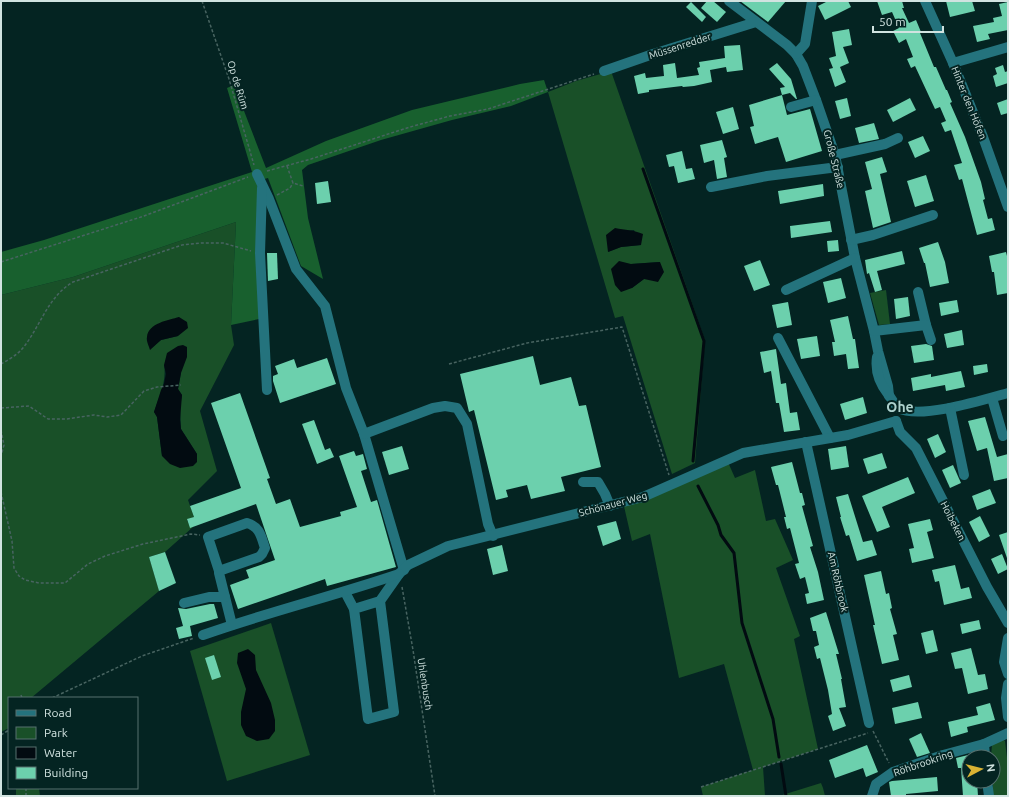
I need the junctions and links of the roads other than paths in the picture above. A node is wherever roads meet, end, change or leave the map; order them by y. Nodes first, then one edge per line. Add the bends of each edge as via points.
1 (729, 1) edge
2 (812, 1) edge
3 (926, 1) edge
4 (756, 22) junction
5 (1008, 47) edge
6 (796, 54) junction
7 (953, 63) junction
8 (604, 71) road end
9 (816, 100) junction
10 (791, 107) dead end
11 (898, 138) dead end
12 (835, 155) junction
13 (838, 167) junction
14 (257, 174) road end
15 (262, 185) junction
16 (711, 187) dead end
17 (1008, 206) edge
18 (934, 215) dead end
19 (851, 240) junction
20 (855, 258) junction
21 (786, 290) dead end
22 (918, 292) dead end
23 (926, 325) junction
24 (874, 330) junction
25 (778, 338) dead end
26 (931, 340) dead end
27 (267, 390) dead end
28 (1008, 393) edge
29 (992, 398) junction
30 (899, 408) junction
31 (950, 408) junction
32 (896, 421) junction
33 (364, 434) junction
34 (1003, 436) dead end
35 (830, 438) junction
36 (806, 442) junction
37 (964, 475) dead end
38 (583, 482) dead end
39 (610, 506) junction
40 (493, 536) junction
41 (220, 571) junction
42 (402, 572) junction
43 (345, 592) junction
44 (225, 597) junction
45 (380, 601) junction
46 (184, 603) dead end
47 (354, 609) junction
48 (1008, 623) edge
49 (232, 625) junction
50 (203, 635) road end
51 (1008, 638) edge
52 (1008, 674) edge
53 (1008, 684) edge
54 (1008, 717) edge
55 (871, 727) road end
56 (1008, 733) edge
57 (984, 744) junction
58 (984, 749) edge
59 (872, 796) edge

1 - 4 street, Große Straße
2 - 6 street via 805,44
3 - 7 street, Hinter den Höfen
4 - 6 street, Große Straße
4 - 8 street, Müssenredder
5 - 7 street
6 - 9 street, Große Straße
7 - 17 street, Hinter den Höfen
9 - 10 street
9 - 12 street, Große Straße
11 - 12 street via 885,144
12 - 13 street, Große Straße
13 - 16 street via 767,176
13 - 19 street, Große Straße
14 - 15 street
15 - 27 street via 260,254
15 - 33 street via 296,269 325,306 346,388
18 - 19 street
19 - 20 street, Große Straße
20 - 21 street
20 - 24 street, Große Straße
22 - 23 street
23 - 24 street
23 - 26 street
24 - 30 street, Große Straße via 889,396
25 - 35 street
28 - 29 street
29 - 31 street
29 - 34 street
30 - 31 street via 907,411
30 - 32 street
31 - 37 street
32 - 35 street, Schönauer Weg via 862,432
32 - 48 street, Hoibeken via 900,432 916,448
33 - 40 street via 432,408 457,408 467,424 488,524
33 - 42 street
35 - 36 street, Schönauer Weg
36 - 39 street, Schönauer Weg via 743,453 643,497
36 - 55 street, Am Röhbrook
38 - 39 street via 598,482
39 - 40 street, Schönauer Weg
40 - 42 street, Schönauer Weg via 448,546 408,565
41 - 41 street via 262,554 265,548 254,525 247,523 208,537
41 - 44 street
42 - 43 street
42 - 45 street
43 - 47 street
43 - 49 street
44 - 46 street via 209,597
44 - 49 street
45 - 47 street
45 - 47 street via 394,712 368,719
49 - 50 street
51 - 52 street via 1004,662
53 - 54 street
56 - 57 street, Röhbrookring
57 - 58 street
57 - 59 street, Röhbrookring via 893,772 876,784

